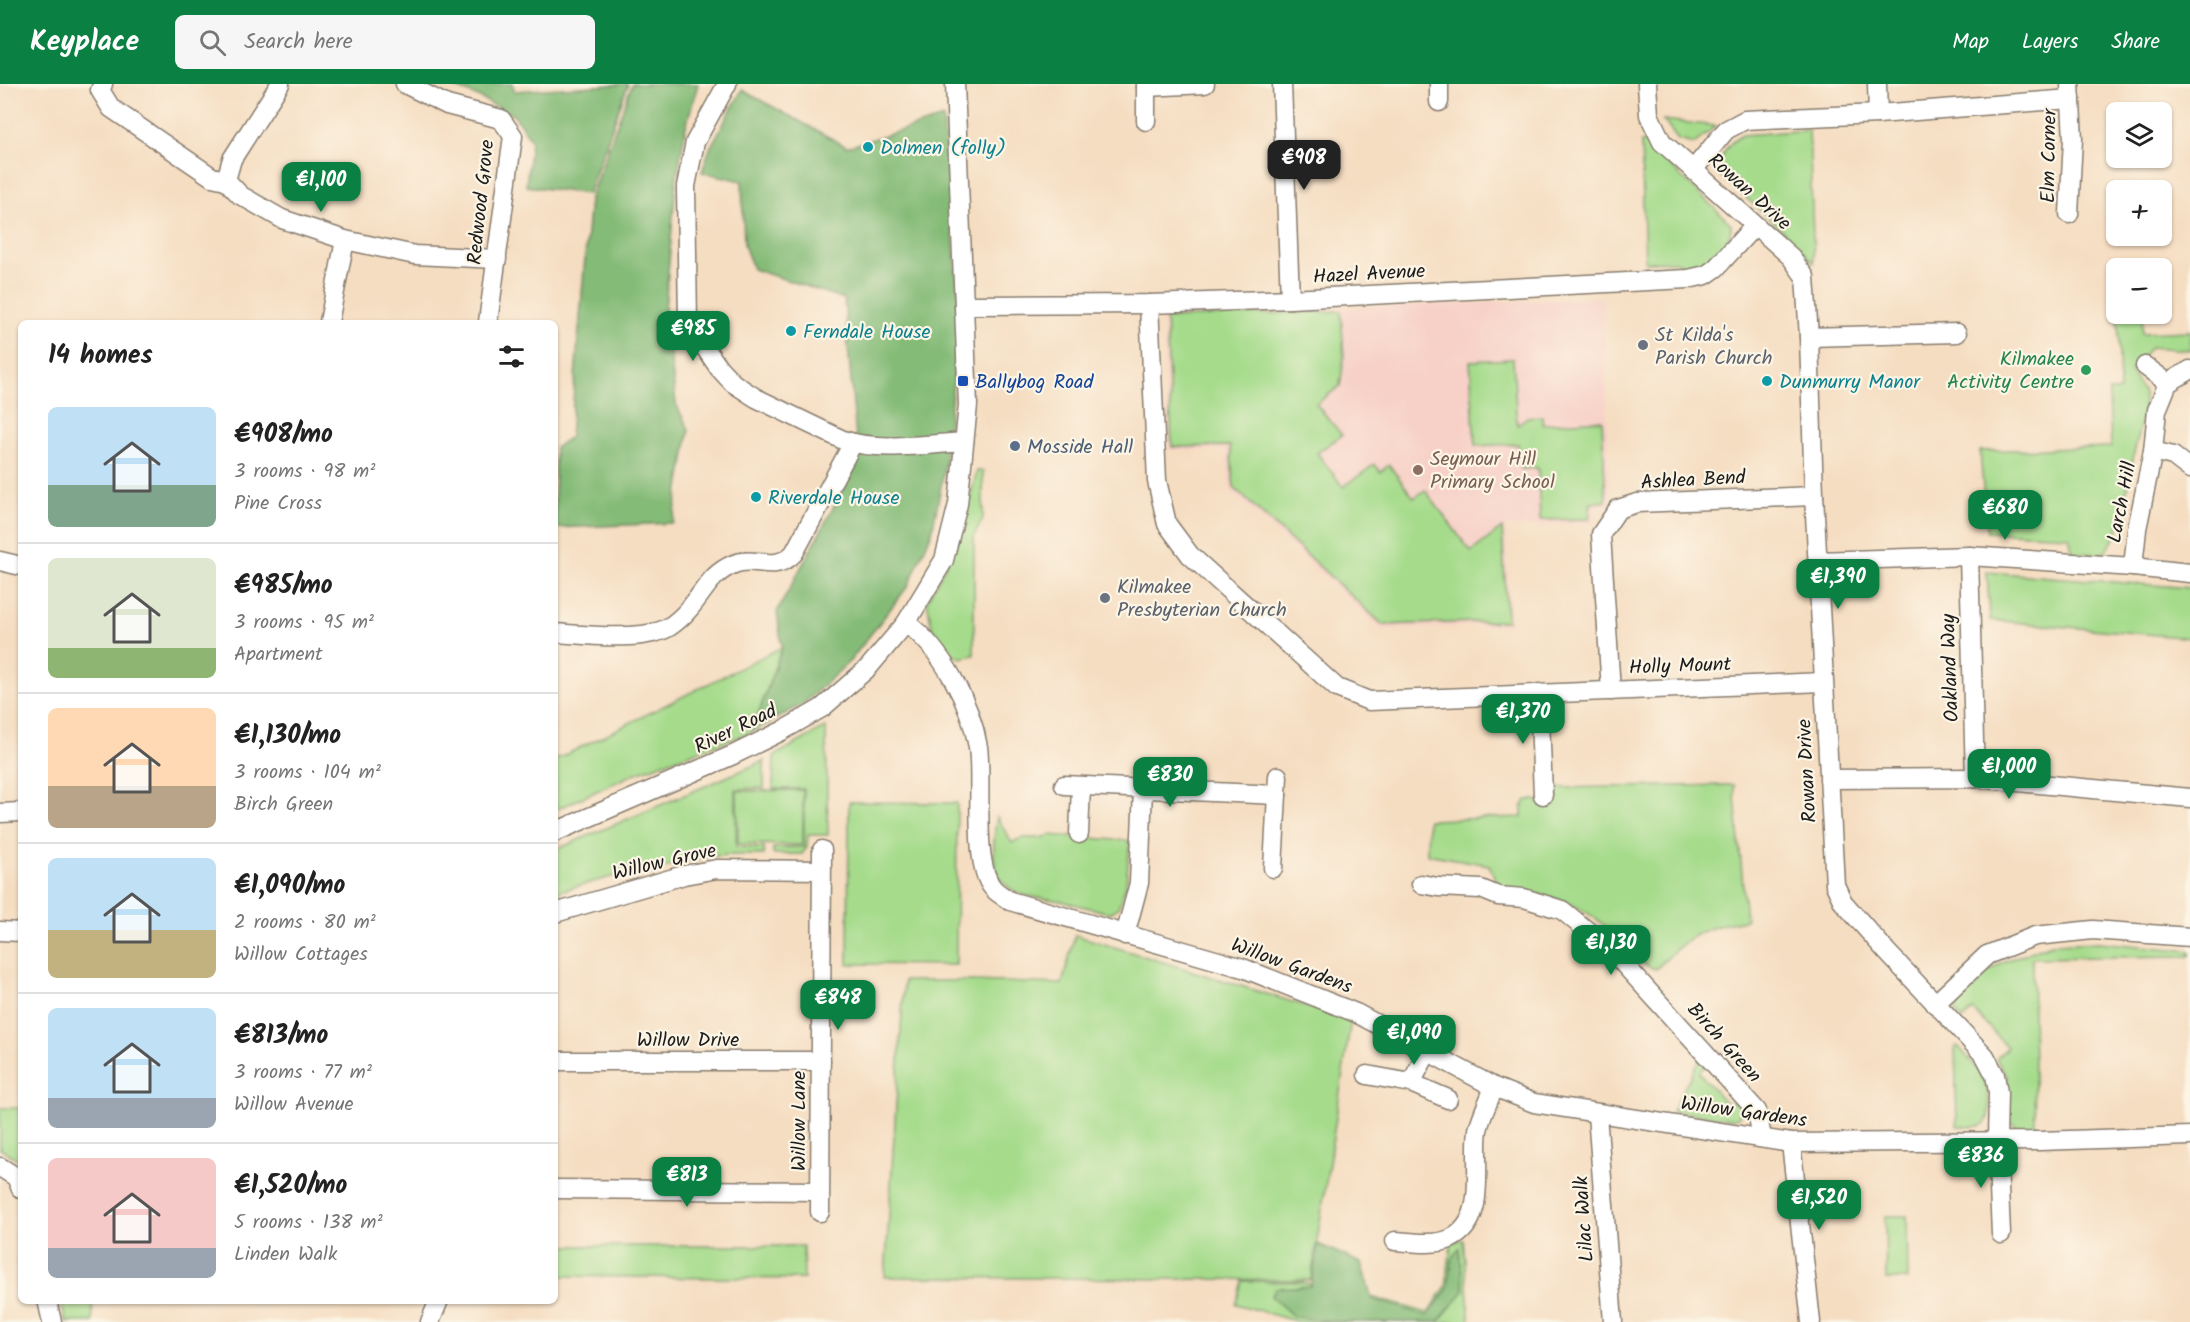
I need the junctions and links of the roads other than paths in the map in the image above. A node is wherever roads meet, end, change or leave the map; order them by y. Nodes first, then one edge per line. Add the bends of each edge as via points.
1 (103, 84) edge
2 (280, 84) edge
3 (405, 84) edge
4 (727, 84) edge
5 (955, 84) edge
6 (1205, 84) edge
7 (1282, 84) edge
8 (1647, 84) edge
9 (1876, 84) edge
10 (1146, 85) edge
11 (2071, 92) edge
12 (1878, 114) junction
13 (1146, 121) dead end
14 (1693, 170) junction
15 (226, 180) junction
16 (2069, 214) dead end
17 (1755, 225) junction
18 (345, 240) junction
19 (497, 259) junction
20 (1290, 299) junction
21 (1149, 304) junction
22 (964, 305) junction
23 (329, 320) edge
24 (488, 320) edge
25 (1957, 333) dead end
26 (1809, 337) junction
27 (2145, 366) dead end
28 (2190, 370) edge
29 (2168, 383) junction
30 (964, 442) junction
31 (853, 443) junction
32 (2153, 451) junction
33 (2190, 469) edge
34 (1814, 496) junction
35 (1969, 556) junction
36 (0, 561) edge
37 (1818, 561) junction
38 (18, 565) edge
39 (2133, 567) junction
40 (2190, 573) edge
41 (906, 623) junction
42 (558, 633) edge
43 (1824, 682) junction
44 (1611, 691) junction
45 (1539, 693) junction
46 (1278, 776) dead end
47 (1975, 778) junction
48 (1829, 779) junction
49 (1143, 789) junction
50 (1277, 795) junction
51 (1543, 795) dead end
52 (2190, 798) edge
53 (18, 812) edge
54 (0, 813) edge
55 (558, 831) edge
56 (1079, 834) dead end
57 (822, 850) dead end
58 (1273, 868) dead end
59 (821, 870) junction
60 (1421, 884) dead end
61 (558, 912) edge
62 (0, 931) edge
63 (18, 932) edge
64 (1125, 934) junction
65 (2190, 937) edge
66 (1935, 1004) junction
67 (1428, 1050) junction
68 (558, 1060) edge
69 (820, 1061) junction
70 (1367, 1075) dead end
71 (1411, 1083) junction
72 (1494, 1087) junction
73 (1448, 1100) dead end
74 (1597, 1114) junction
75 (2190, 1136) edge
76 (1762, 1138) junction
77 (1997, 1141) junction
78 (1791, 1143) junction
79 (0, 1167) edge
80 (18, 1182) edge
81 (558, 1189) edge
82 (819, 1191) junction
83 (820, 1212) dead end
84 (2001, 1234) dead end
85 (1395, 1241) dead end
86 (48, 1304) edge
87 (437, 1304) edge
88 (52, 1322) edge
89 (430, 1322) edge
90 (1613, 1322) edge
91 (1811, 1322) edge

1 - 15 street via 100,90 111,108 212,177
2 - 15 street via 232,159
3 - 19 street, Redwood Grove via 447,105 501,118 513,136
4 - 31 street via 695,142 686,186 688,323 733,383 798,420
5 - 22 street
6 - 10 street
7 - 20 street
8 - 14 street, Rowan Drive via 1649,114 1662,142
9 - 12 street
10 - 13 street
11 - 12 street, Elm Corner
11 - 16 street, Elm Corner
12 - 14 street, Elm Corner via 1745,120 1726,130
14 - 17 street, Rowan Drive
15 - 18 street via 240,195 282,219
17 - 20 street, Hazel Avenue via 1716,268 1701,277
17 - 26 street, Rowan Drive via 1791,257 1805,277
18 - 19 street via 415,255
18 - 23 street
19 - 24 street, Redwood Grove
20 - 21 street, Hazel Avenue
21 - 22 street, Hazel Avenue
21 - 45 street, Holly Mount via 1157,481 1167,524 1190,555 1337,688 1369,700
22 - 30 street via 968,405
25 - 26 street
26 - 34 street, Rowan Drive
27 - 29 street
28 - 29 street
29 - 32 street via 2157,410
30 - 31 street
30 - 41 street via 958,504 944,560
31 - 42 street via 787,560 778,564 737,563 718,572 689,609 668,628 616,636
32 - 33 street, Larch Hill via 2173,456
32 - 39 street, Larch Hill
34 - 37 street, Rowan Drive
34 - 44 street, Ashlea Bend via 1636,503 1618,508 1601,534
35 - 37 street
35 - 39 street
35 - 47 street, Oakland Way
36 - 38 street
37 - 43 street, Rowan Drive
39 - 40 street
41 - 55 street, River Road via 868,668 822,708 762,742
41 - 64 street, Willow Gardens via 928,642 967,708 978,747 981,861 992,887 1010,901
43 - 44 street, Holly Mount
43 - 48 street, Rowan Drive
44 - 45 street, Holly Mount
45 - 51 street
46 - 50 street
47 - 48 street
47 - 52 street
48 - 66 street, Rowan Drive via 1837,892
49 - 50 street
49 - 56 street via 1072,786
49 - 64 street via 1139,883
50 - 58 street
53 - 54 street
57 - 59 street, Willow Lane
59 - 61 street, Willow Grove via 717,869
59 - 69 street, Willow Lane
60 - 76 street, Birch Green via 1480,889 1562,910 1612,951 1757,1110
62 - 63 street
64 - 67 street, Willow Gardens via 1243,968 1356,1013
65 - 66 street via 2093,930 2036,936 1987,955
66 - 77 street, Rowan Drive via 1985,1056 1995,1075
67 - 71 street
67 - 72 street, Willow Gardens
68 - 69 street, Willow Drive
69 - 82 street, Willow Lane
70 - 71 street
71 - 73 street
72 - 74 street, Willow Gardens via 1534,1103
72 - 85 street via 1479,1129 1472,1217 1462,1232 1447,1240
74 - 76 street, Willow Gardens
74 - 90 street, Lilac Walk
75 - 77 street, Willow Gardens
76 - 78 street, Willow Gardens
77 - 78 street, Willow Gardens
77 - 84 street
78 - 91 street
79 - 80 street
81 - 82 street
82 - 83 street, Willow Lane
86 - 88 street
87 - 89 street

